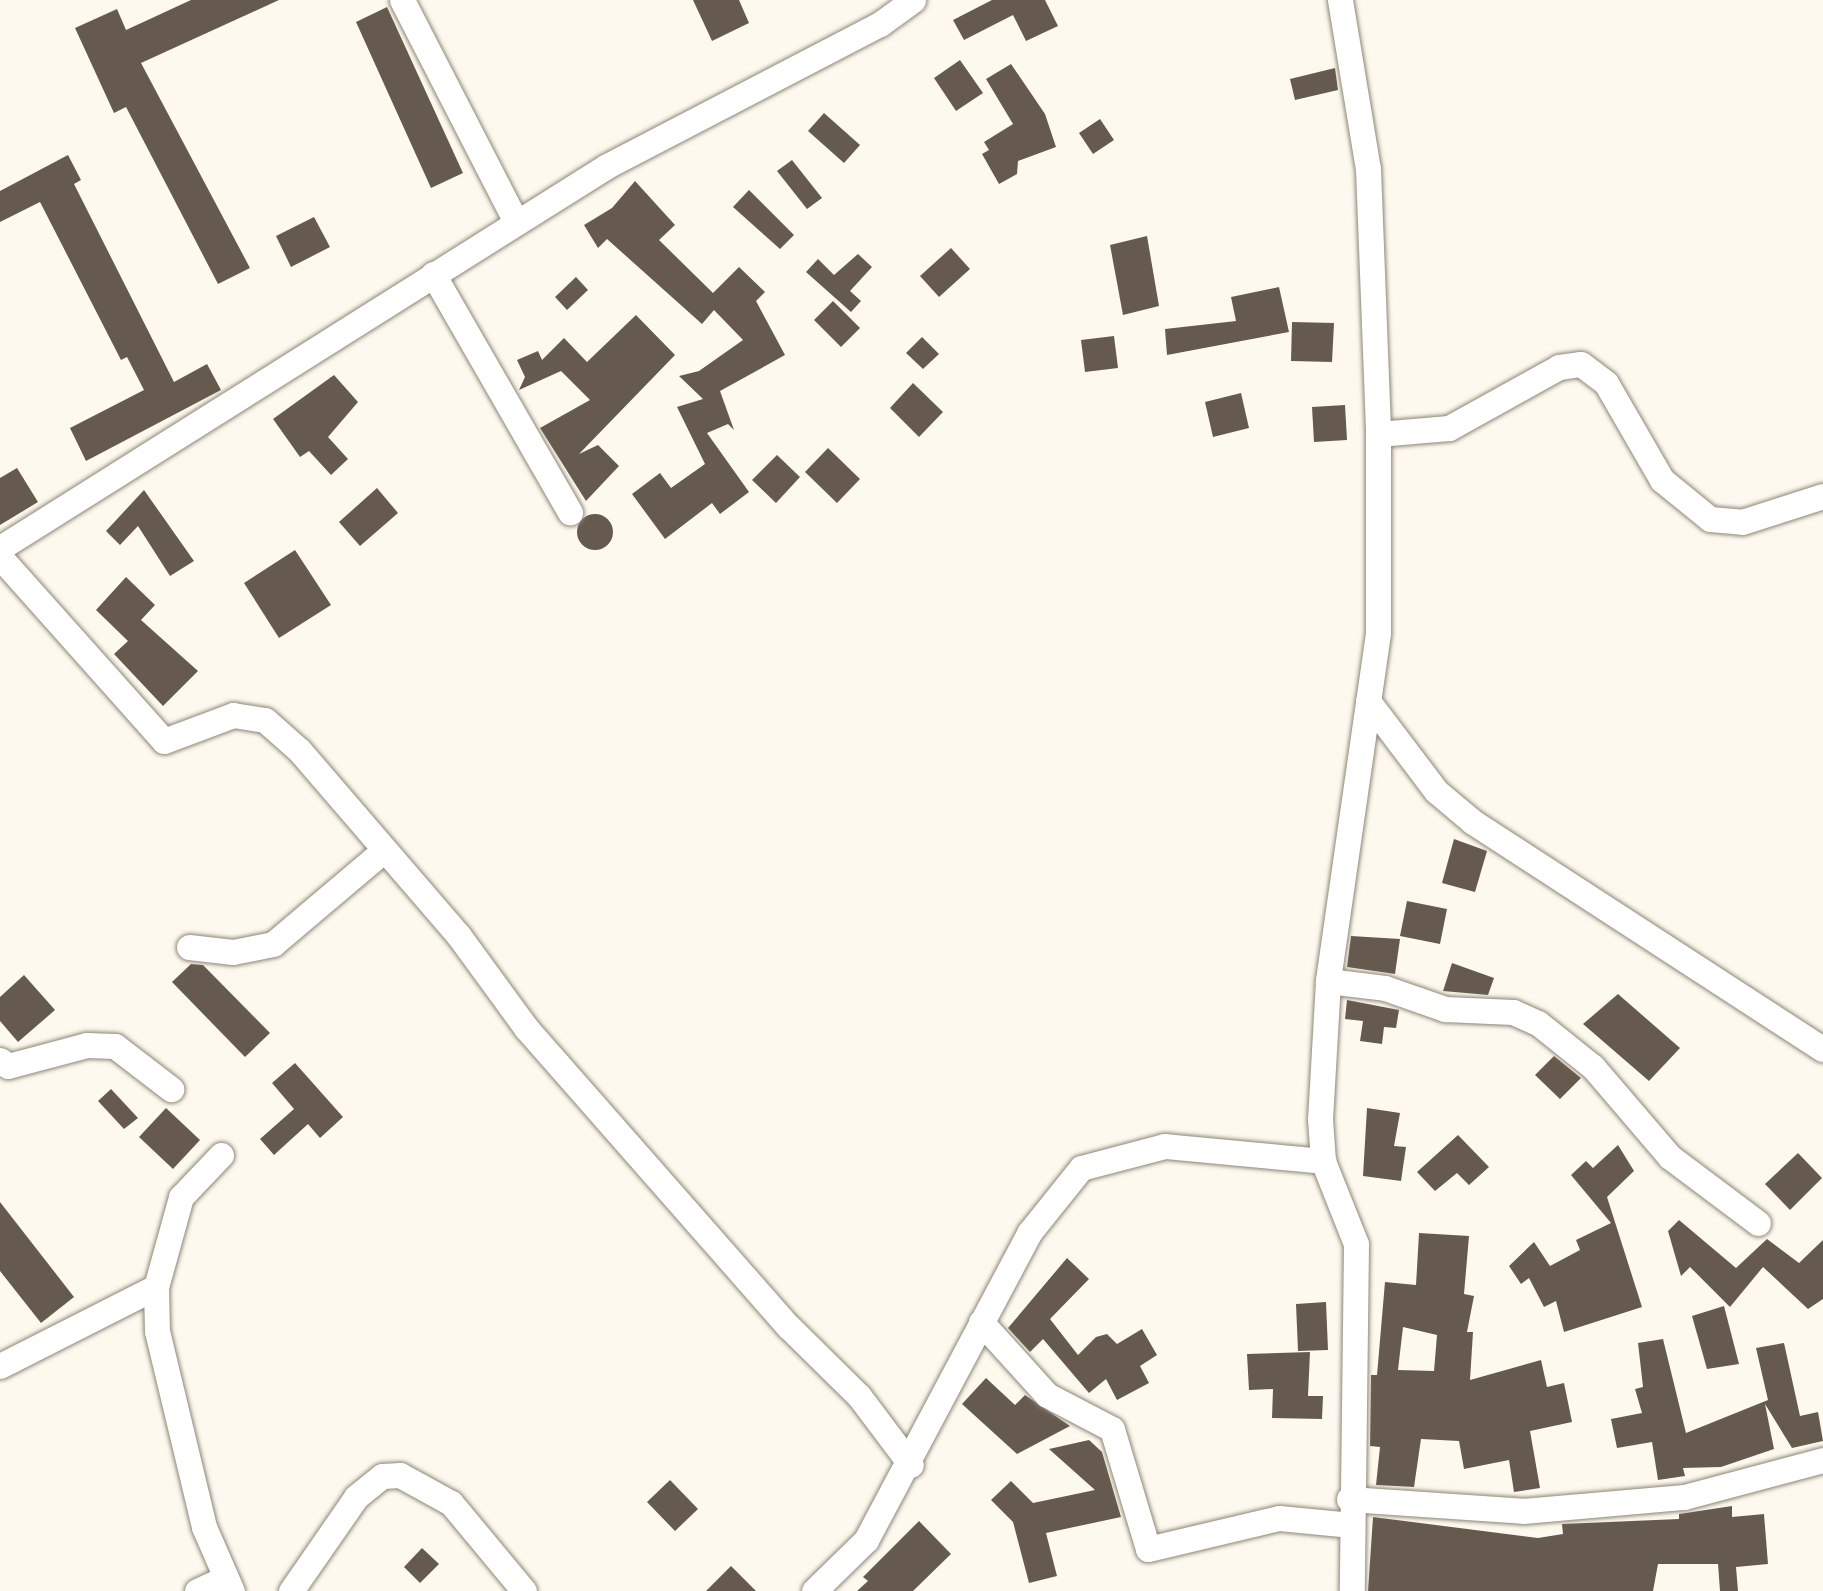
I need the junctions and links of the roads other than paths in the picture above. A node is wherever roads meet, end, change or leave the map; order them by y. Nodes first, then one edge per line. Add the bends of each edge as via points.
1 (402, 0) edge
2 (913, 0) edge
3 (1340, 0) edge
4 (516, 222) junction
5 (433, 274) junction
6 (1378, 434) junction
7 (1823, 496) edge
8 (570, 512) dead end
9 (0, 548) edge
10 (0, 557) edge
11 (1368, 701) junction
12 (382, 851) junction
13 (189, 948) dead end
14 (1328, 981) junction
15 (1823, 1050) edge
16 (3, 1066) edge
17 (171, 1089) dead end
18 (221, 1155) dead end
19 (1324, 1161) junction
20 (1758, 1223) dead end
21 (156, 1286) junction
22 (981, 1322) junction
23 (0, 1366) edge
24 (1823, 1460) edge
25 (910, 1465) junction
26 (1349, 1499) junction
27 (1352, 1525) junction
28 (228, 1585) edge
29 (197, 1591) edge
30 (291, 1591) edge
31 (524, 1591) edge
32 (814, 1591) edge
33 (1352, 1591) edge

1 - 4 street
2 - 4 street
3 - 6 street via 1368,168
4 - 5 street
5 - 8 street
5 - 9 street
6 - 7 street via 1449,428 1559,367 1582,364 1606,383 1662,480 1710,519 1742,522
6 - 11 street via 1378,633
10 - 12 street via 164,741 233,716 265,720 299,750
11 - 14 street
11 - 15 street via 1436,791 1474,822
12 - 13 street via 272,944 233,952
12 - 25 street via 459,936 538,1042 789,1328 859,1396
14 - 19 street
14 - 20 street via 1385,988 1445,1009 1513,1012 1538,1023 1593,1067 1670,1157
16 - 17 street via 86,1045 115,1046
18 - 21 street via 181,1198
19 - 22 street via 1165,1146 1081,1168 1029,1233
19 - 26 street via 1356,1244
21 - 23 street
21 - 28 street via 172,1412
22 - 25 street
22 - 27 street via 1047,1395 1112,1429 1148,1548 1278,1518
24 - 26 street via 1684,1497 1522,1511
25 - 32 street via 866,1540
26 - 27 street
27 - 33 street
28 - 29 street
30 - 31 street via 356,1497 382,1476 400,1475 451,1503

